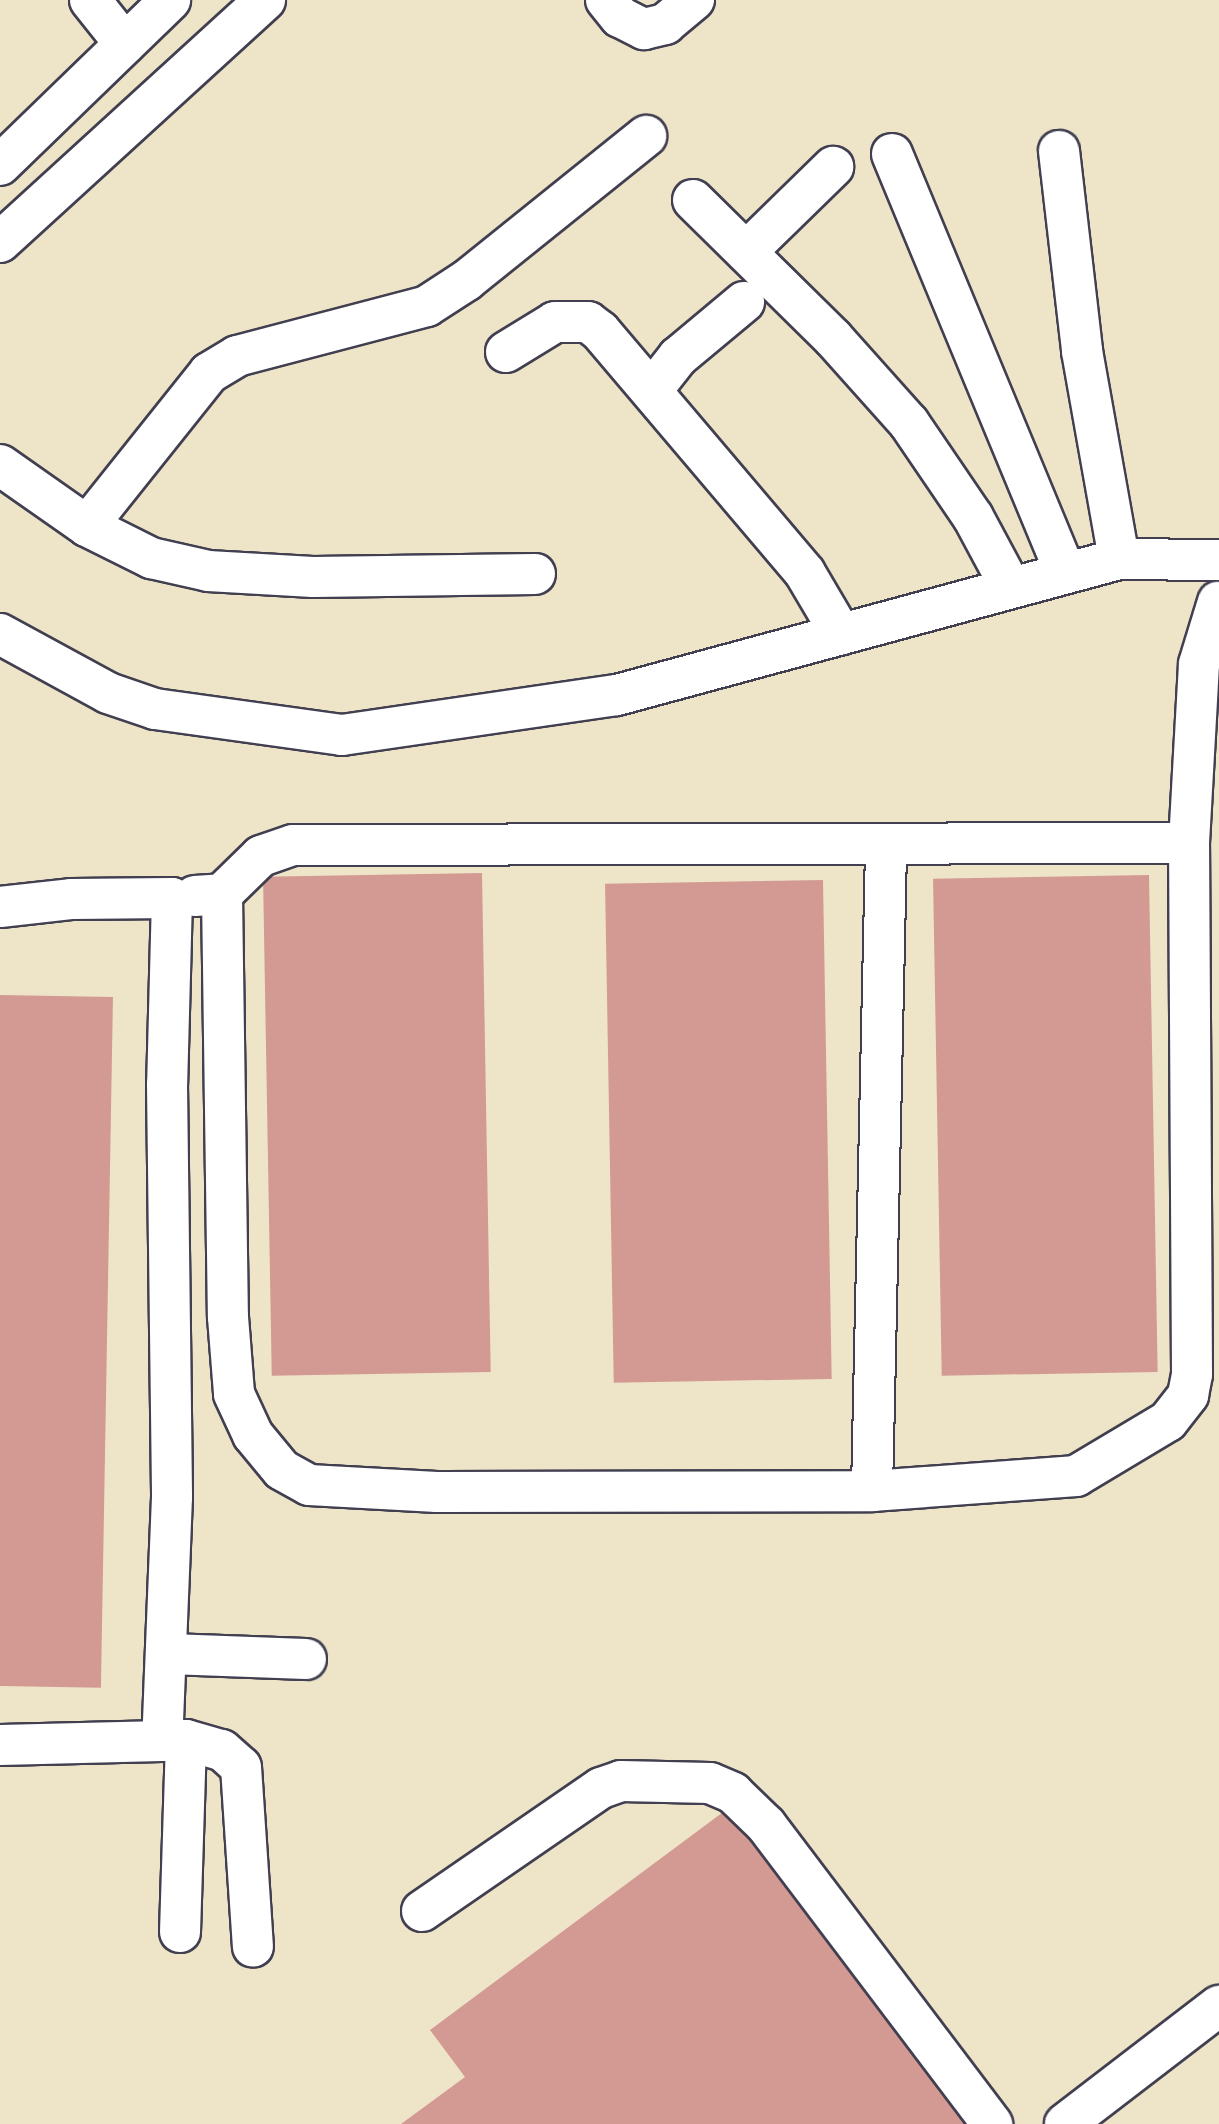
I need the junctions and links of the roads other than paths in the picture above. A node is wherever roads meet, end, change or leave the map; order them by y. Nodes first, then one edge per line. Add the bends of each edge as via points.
1 (90, 0) edge
2 (170, 0) edge
3 (265, 0) edge
4 (606, 0) edge
5 (694, 0) edge
6 (125, 44) junction
7 (646, 136) dead end
8 (1059, 151) dead end
9 (892, 154) dead end
10 (0, 165) edge
11 (833, 167) dead end
12 (693, 200) dead end
13 (0, 242) edge
14 (746, 252) junction
15 (744, 302) dead end
16 (506, 352) dead end
17 (652, 390) junction
18 (0, 465) edge
19 (87, 526) junction
20 (1119, 559) junction
21 (1219, 560) edge
22 (1065, 572) junction
23 (535, 574) dead end
24 (1010, 586) junction
25 (1218, 602) edge
26 (0, 634) edge
27 (841, 634) junction
28 (1189, 843) junction
29 (886, 847) junction
30 (222, 894) junction
31 (172, 898) junction
32 (0, 907) edge
33 (872, 1491) junction
34 (169, 1654) junction
35 (306, 1659) dead end
36 (174, 1740) junction
37 (0, 1745) edge
38 (422, 1911) dead end
39 (180, 1932) dead end
40 (253, 1947) dead end
41 (1219, 2006) edge
42 (992, 2124) edge
43 (1065, 2124) edge

1 - 6 street
2 - 6 street
3 - 13 street
4 - 5 street via 620,17 644,29 665,24
6 - 10 street
7 - 19 street via 427,306 237,356 209,373
8 - 20 street via 1082,351
9 - 22 street
11 - 14 street
12 - 14 street
14 - 24 street via 909,423 973,517
15 - 17 street via 678,357
16 - 17 street via 555,322 588,322
17 - 27 street via 805,573
18 - 19 street
19 - 23 street via 151,558 208,571 313,577
20 - 21 street
20 - 22 street
22 - 24 street
24 - 27 street
25 - 28 street via 1199,664
26 - 27 street via 108,693 155,709 342,735 617,695
28 - 29 street
28 - 33 street via 1188,1395 1168,1421 1076,1476
29 - 30 street via 293,845 261,856
29 - 33 street
30 - 31 street
30 - 33 street via 228,1317 234,1394 253,1435 282,1470 309,1485 437,1492
31 - 32 street via 71,899
31 - 34 street
34 - 35 street
34 - 36 street
36 - 37 street
36 - 39 street
36 - 40 street via 222,1750 241,1767 247,1790
38 - 42 street via 601,1788 621,1781 710,1783 733,1793 766,1825
41 - 43 street

